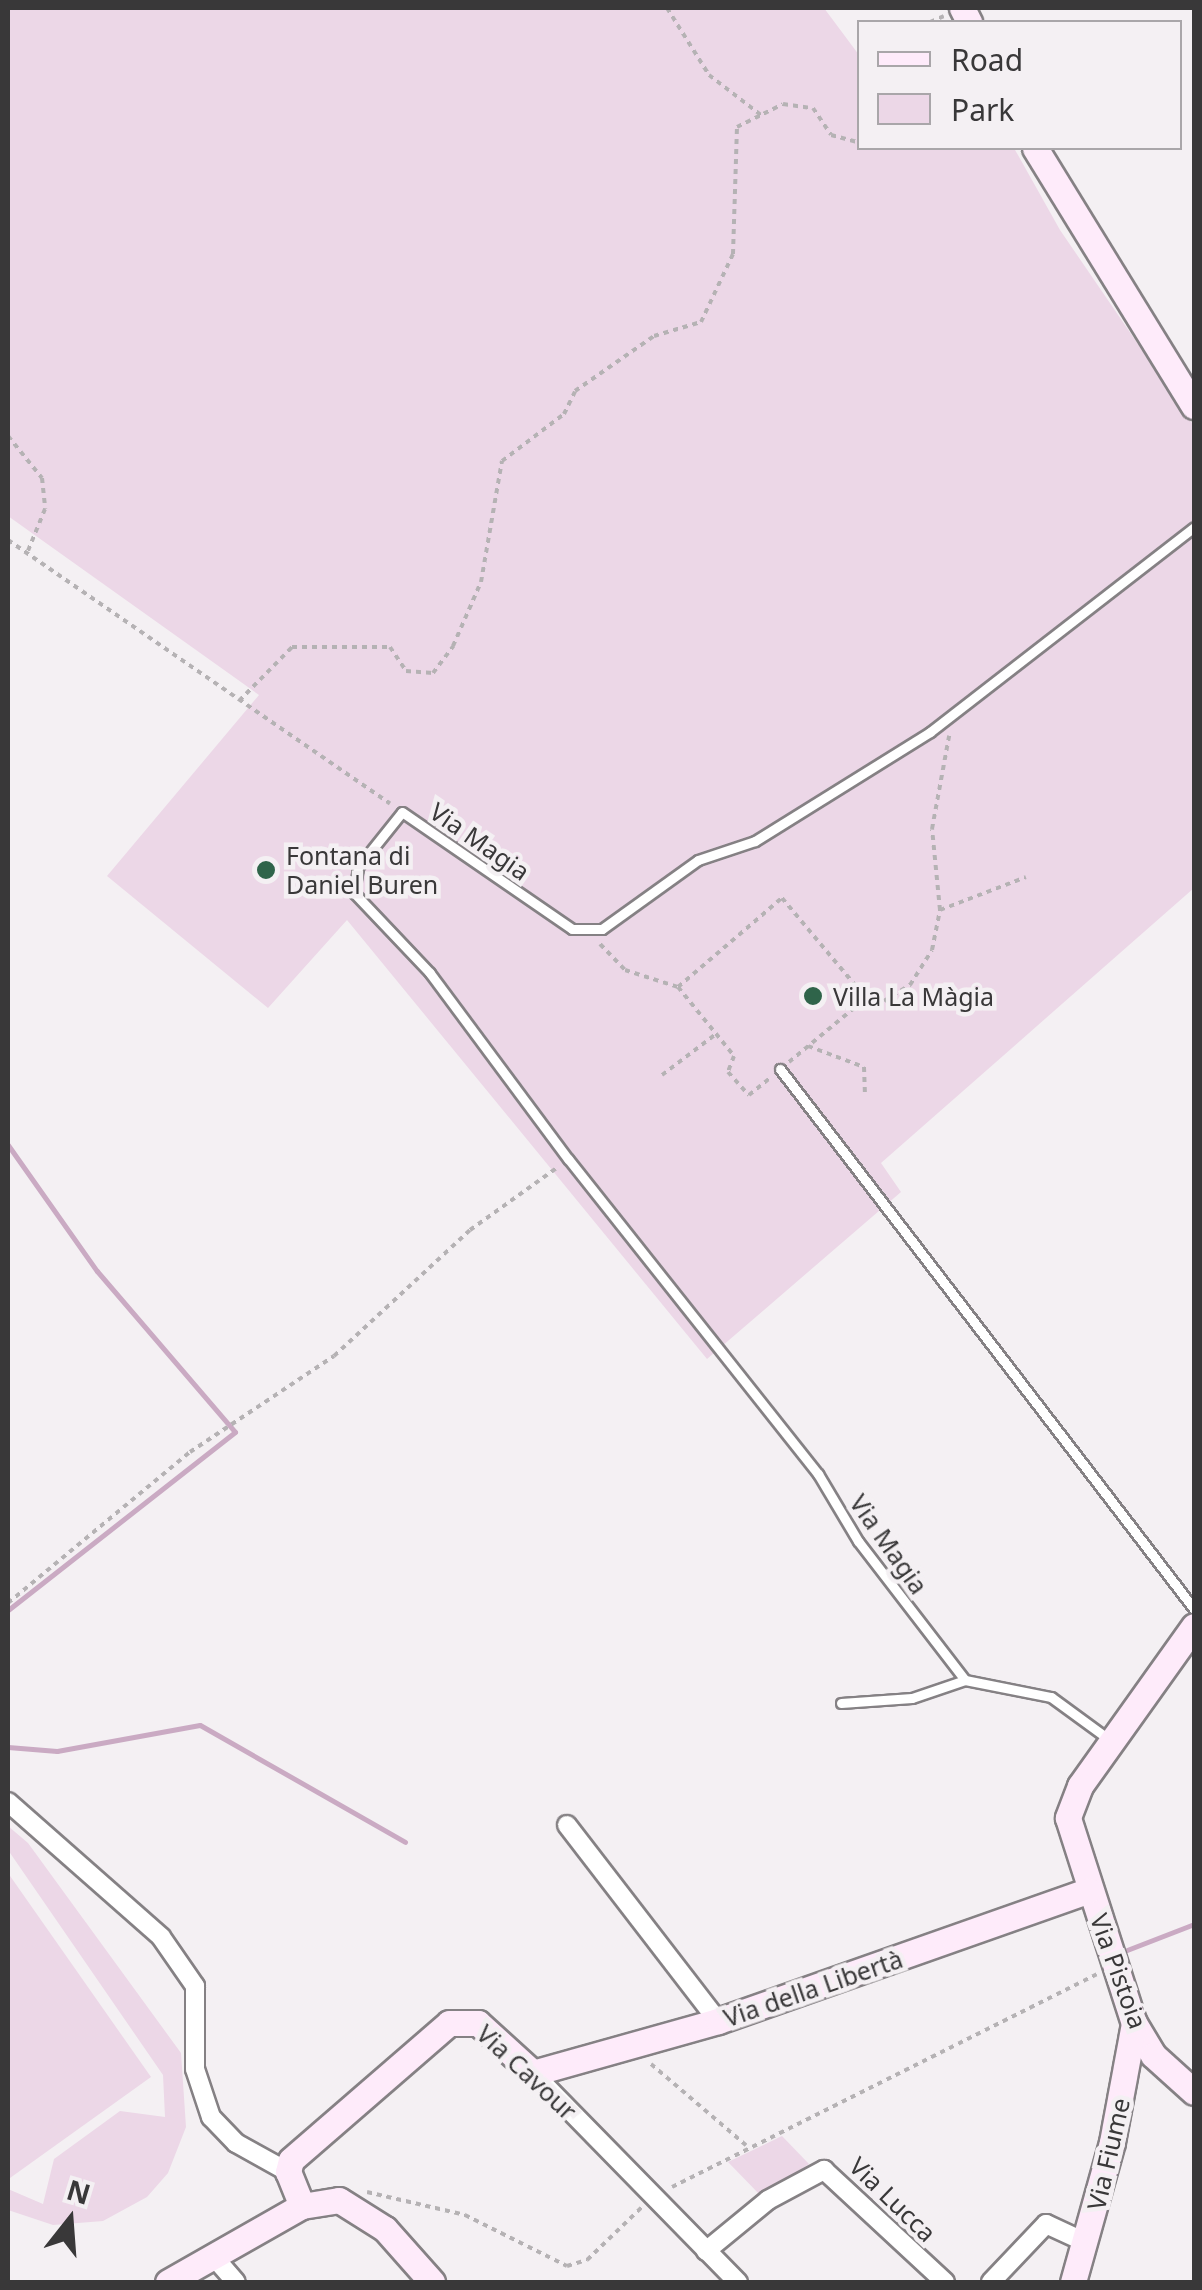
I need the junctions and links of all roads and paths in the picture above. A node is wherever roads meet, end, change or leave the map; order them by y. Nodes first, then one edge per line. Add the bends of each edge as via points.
1 (667, 8) edge
2 (761, 116) junction
3 (857, 142) edge
4 (1036, 150) edge
5 (1194, 406) edge
6 (8, 436) edge
7 (1194, 527) edge
8 (8, 540) edge
9 (27, 553) junction
10 (240, 702) junction
11 (954, 715) junction
12 (402, 812) junction
13 (1026, 877) dead end
14 (940, 910) junction
15 (587, 929) junction
16 (678, 987) junction
17 (866, 998) junction
18 (716, 1034) junction
19 (808, 1046) junction
20 (780, 1069) junction
21 (662, 1075) dead end
22 (865, 1092) dead end
23 (568, 1159) junction
24 (8, 1603) edge
25 (1194, 1609) edge
26 (1194, 1626) edge
27 (965, 1680) junction
28 (841, 1703) dead end
29 (1112, 1742) junction
30 (8, 1802) edge
31 (567, 1825) dead end
32 (1089, 1890) junction
33 (1116, 1964) junction
34 (718, 2021) junction
35 (1134, 2023) junction
36 (627, 2044) junction
37 (532, 2073) junction
38 (1194, 2092) edge
39 (746, 2145) junction
40 (288, 2172) junction
41 (652, 2198) junction
42 (339, 2200) junction
43 (302, 2206) junction
44 (1087, 2243) junction
45 (706, 2251) junction
46 (214, 2256) junction
47 (168, 2282) edge
48 (236, 2282) edge
49 (432, 2282) edge
50 (738, 2282) edge
51 (945, 2282) edge
52 (991, 2282) edge
53 (1073, 2282) edge

1 - 2 path via 709,75
2 - 3 path via 782,104 813,108 831,136
2 - 10 path via 737,128 733,254 701,322 654,336 591,380 564,414 502,461 481,582 453,646 433,673 406,670 390,648 292,646
4 - 5 street
6 - 9 path via 42,478 45,510
7 - 11 lane
8 - 9 path
9 - 10 path
10 - 12 path
11 - 14 path via 932,829
11 - 15 lane via 755,841 698,860 602,929
12 - 15 lane, Via Magia via 572,930
12 - 23 lane, Via Magia via 358,867 354,894 430,973
13 - 14 path
14 - 17 path via 932,950 910,985 884,1001
15 - 16 path via 625,970
16 - 17 path via 782,898
16 - 18 path
17 - 19 path
18 - 20 path via 734,1056 728,1072 749,1095
18 - 21 path
19 - 20 path
19 - 22 path via 864,1067
20 - 25 lane
23 - 24 path via 470,1230 334,1356 190,1452
23 - 27 lane, Via Magia via 818,1474 858,1542
26 - 29 street, Via Pistoia
27 - 28 lane via 912,1698
27 - 29 lane via 1051,1697
29 - 32 street, Via Pistoia via 1070,1802 1068,1818
30 - 40 street via 161,1937 196,1986 195,2069 211,2117 236,2143
31 - 34 street
32 - 33 street, Via Pistoia
32 - 34 street, Via della Libertà
33 - 35 street, Via Pistoia
33 - 39 path
34 - 36 street, Via della Libertà
35 - 38 street, Via Pistoia via 1153,2055
35 - 44 street, Via Fiume
36 - 37 street, Via della Libertà
36 - 39 path
37 - 40 street, Via Cavour via 478,2023 449,2023 291,2160
37 - 41 street, Via Cavour
39 - 41 path
40 - 43 street
41 - 42 path via 587,2260 567,2266 436,2205 367,2192
41 - 45 street, Via Cavour
42 - 43 street
42 - 49 street via 384,2229
43 - 46 street
44 - 52 street via 1046,2224
44 - 53 street, Via Fiume
45 - 50 street, Via Cavour
45 - 51 street, Via Lucca via 768,2200 824,2170
46 - 47 street
46 - 48 street

